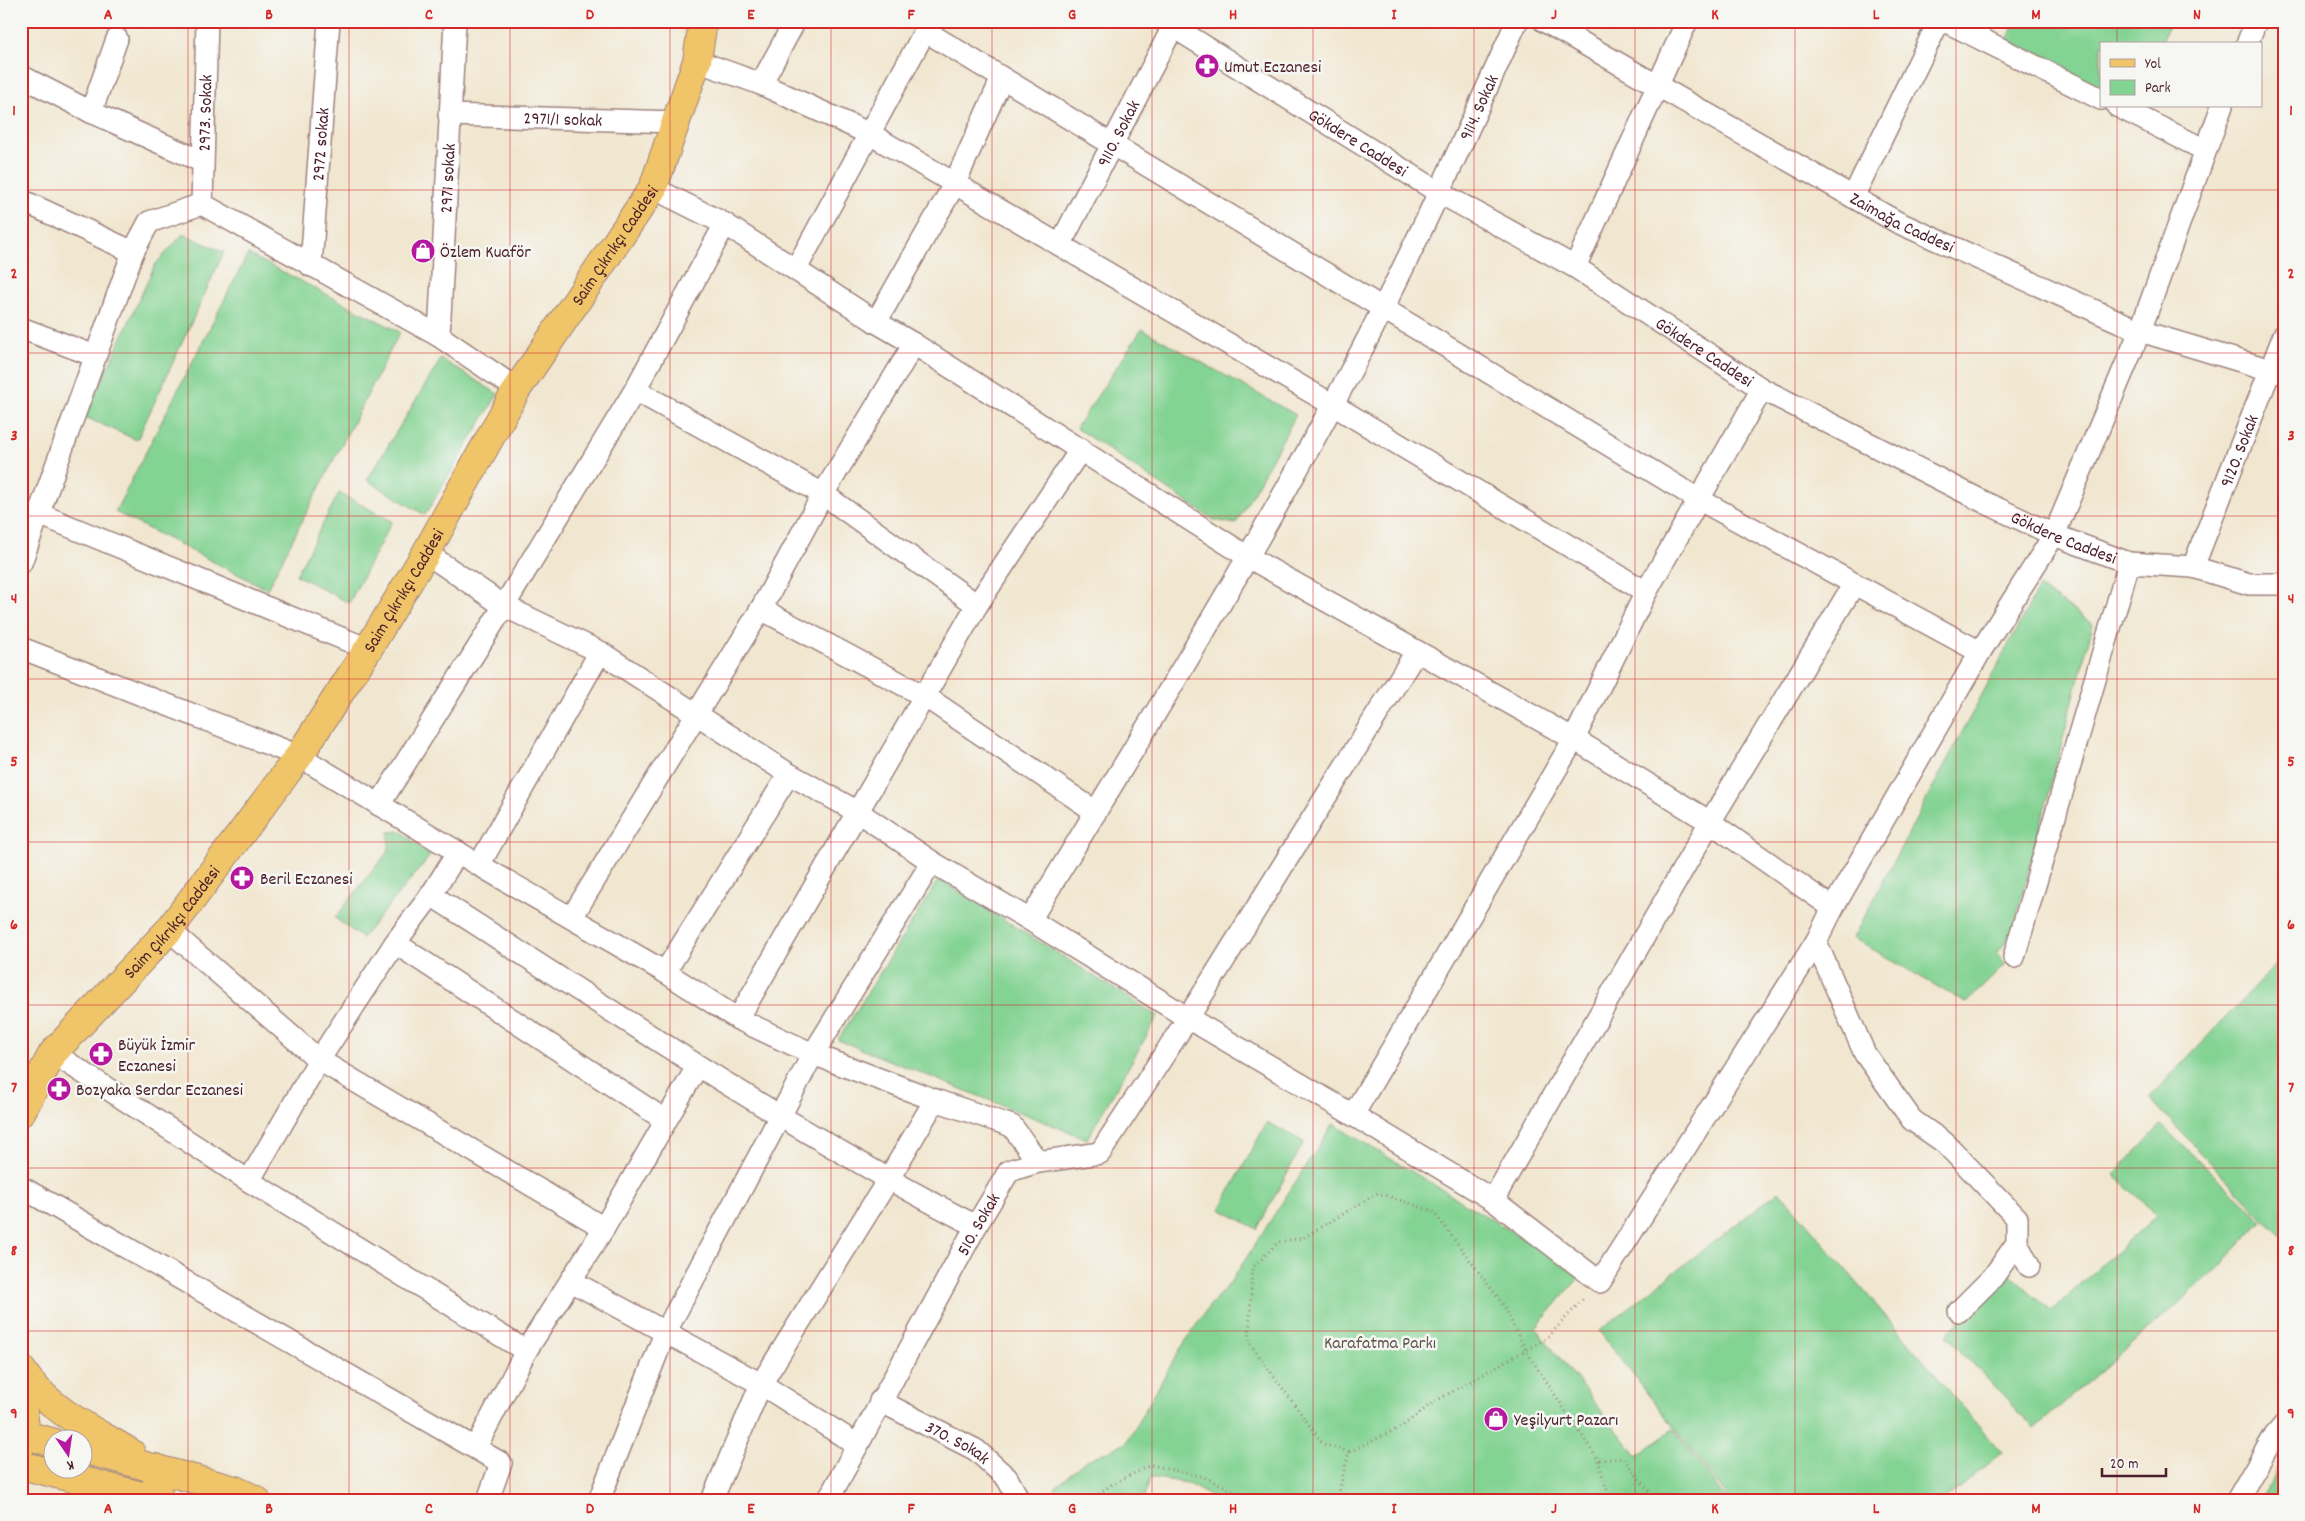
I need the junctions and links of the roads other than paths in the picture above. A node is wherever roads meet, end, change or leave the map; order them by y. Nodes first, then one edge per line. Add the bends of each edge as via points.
1 (207, 21) edge
2 (329, 21) edge
3 (455, 21) edge
4 (703, 21) edge
5 (795, 21) edge
6 (1517, 21) edge
7 (1544, 21) edge
8 (1687, 21) edge
9 (1939, 21) edge
10 (1945, 21) edge
11 (2256, 21) edge
12 (1171, 23) edge
13 (927, 26) edge
14 (117, 39) dead end
15 (2248, 42) edge
16 (697, 61) junction
17 (21, 76) edge
18 (1002, 78) junction
19 (761, 84) junction
20 (1659, 85) junction
21 (2100, 98) edge
22 (2121, 108) edge
23 (2221, 108) edge
24 (91, 112) junction
25 (449, 115) junction
26 (676, 122) junction
27 (870, 134) junction
28 (1112, 144) junction
29 (2205, 150) junction
30 (203, 162) junction
31 (954, 185) junction
32 (653, 188) junction
33 (1440, 193) junction
34 (1853, 197) junction
35 (21, 200) edge
36 (202, 204) junction
37 (725, 224) junction
38 (1060, 245) junction
39 (133, 252) junction
40 (312, 266) junction
41 (1575, 267) junction
42 (796, 269) junction
43 (1383, 307) junction
44 (876, 322) junction
45 (21, 328) edge
46 (2140, 331) junction
47 (2284, 335) edge
48 (439, 336) junction
49 (914, 344) junction
50 (95, 356) junction
51 (2277, 372) edge
52 (517, 389) junction
53 (1762, 389) junction
54 (634, 390) junction
55 (1333, 404) junction
56 (1081, 449) junction
57 (823, 494) junction
58 (1698, 499) junction
59 (40, 514) junction
60 (2054, 535) junction
61 (426, 553) junction
62 (1248, 556) junction
63 (21, 563) edge
64 (2129, 563) junction
65 (2193, 567) junction
66 (1854, 584) junction
67 (2284, 584) edge
68 (1646, 592) junction
69 (977, 605) junction
70 (504, 606) junction
71 (761, 609) junction
72 (21, 648) edge
73 (368, 649) junction
74 (600, 652) junction
75 (1416, 652) junction
76 (1980, 652) junction
77 (926, 697) junction
78 (694, 715) junction
79 (1574, 739) junction
80 (299, 756) junction
81 (789, 774) junction
82 (379, 805) junction
83 (858, 812) junction
84 (1096, 812) junction
85 (1710, 822) junction
86 (458, 852) junction
87 (932, 862) junction
88 (479, 865) junction
89 (431, 895) junction
90 (1832, 908) junction
91 (572, 917) junction
92 (1030, 920) junction
93 (169, 930) junction
94 (1816, 942) junction
95 (395, 943) junction
96 (2014, 957) dead end
97 (665, 972) junction
98 (1188, 1018) junction
99 (738, 1019) junction
100 (53, 1054) junction
101 (813, 1054) junction
102 (320, 1060) junction
103 (697, 1067) junction
104 (935, 1100) junction
105 (21, 1112) edge
106 (780, 1115) junction
107 (1353, 1115) junction
108 (665, 1120) junction
109 (1038, 1162) junction
110 (888, 1180) junction
111 (250, 1181) junction
112 (21, 1187) edge
113 (1492, 1200) junction
114 (976, 1226) junction
115 (604, 1228) junction
116 (2017, 1243) junction
117 (2029, 1266) dead end
118 (571, 1280) junction
119 (1959, 1311) dead end
120 (666, 1333) junction
121 (526, 1351) junction
122 (21, 1369) edge
123 (761, 1384) junction
124 (21, 1396) edge
125 (880, 1401) junction
126 (2284, 1425) edge
127 (23, 1438) edge
128 (42, 1441) edge
129 (856, 1444) junction
130 (476, 1447) junction
131 (92, 1452) edge
132 (21, 1465) edge
133 (156, 1468) junction
134 (141, 1498) edge
135 (256, 1500) edge
136 (488, 1500) edge
137 (599, 1500) edge
138 (712, 1500) edge
139 (828, 1500) edge
140 (1020, 1500) edge
141 (2237, 1500) edge

1 - 30 street, 2973. Sokak
2 - 40 street, 2972 sokak
3 - 25 street, 2971 sokak
4 - 16 main road, Saim Çıkrıkçı Caddesi
5 - 19 street
6 - 33 street, 9114. Sokak
7 - 20 street, Zaimağa Caddesi
8 - 20 street
9 - 34 street
10 - 21 street
11 - 15 street
12 - 28 street, 9110. Sokak
12 - 33 street, Gökdere Caddesi
13 - 18 street
13 - 27 street
14 - 24 street
16 - 19 street
16 - 26 main road, Saim Çıkrıkçı Caddesi
17 - 24 street
18 - 28 street
18 - 31 street
19 - 27 street
20 - 34 street, Zaimağa Caddesi
20 - 41 street
22 - 29 street
23 - 29 street
24 - 30 street
25 - 26 street, 2971/1 sokak
25 - 48 street, 2971 sokak
26 - 32 main road, Saim Çıkrıkçı Caddesi
27 - 31 street
27 - 42 street
28 - 38 street, 9110. Sokak
28 - 43 street
29 - 46 street
30 - 36 street, 2973. Sokak
31 - 38 street
31 - 44 street
32 - 37 street
32 - 52 main road, Saim Çıkrıkçı Caddesi
33 - 41 street, Gökdere Caddesi
33 - 43 street, 9114. Sokak
34 - 46 street, Zaimağa Caddesi via 1897,222
35 - 39 street
36 - 39 street via 149,222
36 - 40 street
37 - 42 street
37 - 54 street
38 - 55 street
39 - 50 street
40 - 48 street
41 - 53 street, Gökdere Caddesi
42 - 44 street
43 - 55 street, 9114. Sokak
43 - 58 street
44 - 49 street
45 - 50 street
46 - 51 street, Zaimağa Caddesi
46 - 60 street
47 - 51 street, 9120. Sokak
48 - 52 street
49 - 56 street
49 - 57 street
50 - 59 street
51 - 65 street, 9120. Sokak
52 - 61 main road, Saim Çıkrıkçı Caddesi
53 - 58 street
53 - 60 street, Gökdere Caddesi
54 - 57 street
54 - 70 street
55 - 62 street, 9114. Sokak
55 - 68 street
56 - 62 street
56 - 69 street
57 - 69 street
57 - 71 street
58 - 66 street
58 - 68 street
59 - 63 street
59 - 73 street
60 - 64 street, Gökdere Caddesi
60 - 76 street
61 - 70 street
61 - 73 main road, Saim Çıkrıkçı Caddesi
62 - 75 street
62 - 84 street, 9114. Sokak
64 - 65 street, Gökdere Caddesi
64 - 96 street
65 - 67 street, Gökdere Caddesi via 2249,584
66 - 76 street
66 - 85 street
68 - 79 street
69 - 77 street
70 - 74 street
70 - 82 street
71 - 77 street
71 - 78 street
72 - 80 street
73 - 80 main road, Saim Çıkrıkçı Caddesi
74 - 78 street
74 - 88 street
75 - 79 street
75 - 98 street, 510. Sokak
76 - 90 street
77 - 83 street
77 - 84 street
78 - 81 street
78 - 91 street
79 - 85 street
79 - 107 street
80 - 82 street
80 - 93 main road, Saim Çıkrıkçı Caddesi
81 - 83 street
81 - 97 street
82 - 86 street
83 - 87 street
83 - 99 street
84 - 92 street, 9114. Sokak
85 - 90 street
85 - 113 street
86 - 88 street
86 - 89 street
87 - 92 street
87 - 101 street
88 - 91 street
89 - 95 street
89 - 103 street
90 - 94 street
91 - 97 street
92 - 98 street
93 - 100 main road, Saim Çıkrıkçı Caddesi
93 - 102 street
94 - 113 street via 1600,1282
94 - 116 street via 1865,1054 1912,1120 1945,1143 2017,1218
95 - 102 street
95 - 108 street
97 - 99 street
98 - 107 street
98 - 109 street, 510. Sokak via 1100,1152
99 - 101 street
100 - 105 main road, Saim Çıkrıkçı Caddesi
100 - 111 street
101 - 104 street
101 - 106 street
102 - 111 street
102 - 115 street
103 - 106 street
103 - 108 street
104 - 109 street via 1012,1126
104 - 110 street
106 - 110 street
106 - 120 street
107 - 113 street
108 - 115 street
109 - 114 street, 510. Sokak via 1009,1171
110 - 114 street
110 - 123 street
111 - 121 street
112 - 130 street
114 - 125 street, 510. Sokak
115 - 118 street
116 - 117 street
116 - 119 street via 1993,1277
118 - 120 street
118 - 121 street
120 - 123 street
120 - 137 street
121 - 130 street
122 - 133 main road via 32,1386 58,1409
123 - 129 street
123 - 138 street
124 - 127 main road
125 - 129 street, 510. Sokak
125 - 140 street, 370. Sokak via 976,1450 1006,1478
126 - 141 street
127 - 128 main road
129 - 139 street, 510. Sokak
130 - 136 street via 501,1463
131 - 133 main road
132 - 134 main road
133 - 134 main road
133 - 135 main road via 235,1490

